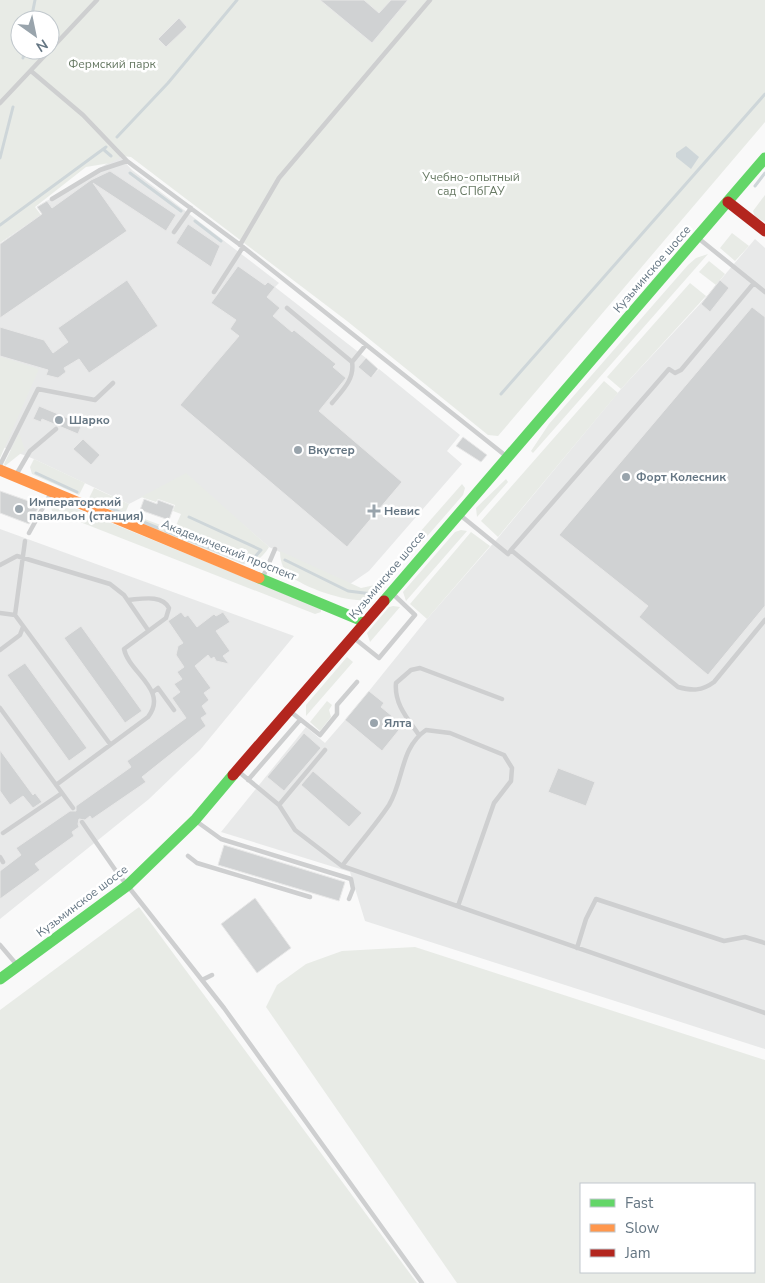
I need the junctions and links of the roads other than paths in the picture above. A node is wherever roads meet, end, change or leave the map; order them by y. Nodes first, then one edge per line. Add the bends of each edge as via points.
1 (96, 0) edge
2 (430, 0) edge
3 (60, 39) edge
4 (40, 60) edge
5 (30, 71) junction
6 (0, 103) edge
7 (765, 158) edge
8 (127, 161) junction
9 (52, 199) dead end
10 (728, 202) junction
11 (191, 208) junction
12 (765, 231) edge
13 (174, 232) dead end
14 (698, 238) junction
15 (242, 246) junction
16 (754, 282) junction
17 (214, 292) dead end
18 (765, 292) edge
19 (287, 308) dead end
20 (365, 346) junction
21 (352, 362) junction
22 (113, 383) dead end
23 (332, 403) dead end
24 (56, 430) dead end
25 (507, 457) junction
26 (0, 465) edge
27 (0, 470) edge
28 (16, 476) junction
29 (51, 491) junction
30 (459, 513) junction
31 (29, 533) dead end
32 (26, 541) dead end
33 (274, 549) dead end
34 (511, 550) junction
35 (23, 557) junction
36 (0, 565) edge
37 (262, 579) junction
38 (391, 592) junction
39 (128, 600) junction
40 (0, 613) edge
41 (15, 615) junction
42 (765, 620) edge
43 (365, 622) junction
44 (24, 627) junction
45 (148, 630) junction
46 (352, 638) junction
47 (0, 650) edge
48 (357, 682) dead end
49 (153, 692) junction
50 (502, 699) dead end
51 (0, 708) edge
52 (174, 710) dead end
53 (290, 711) junction
54 (300, 720) junction
55 (419, 735) junction
56 (110, 744) junction
57 (325, 750) dead end
58 (238, 772) junction
59 (248, 780) junction
60 (56, 785) junction
61 (62, 793) junction
62 (279, 805) junction
63 (73, 808) dead end
64 (195, 820) junction
65 (82, 822) dead end
66 (1, 833) edge
67 (188, 856) dead end
68 (0, 857) edge
69 (3, 862) dead end
70 (342, 866) junction
71 (128, 885) junction
72 (310, 897) dead end
73 (350, 899) dead end
74 (458, 906) junction
75 (765, 944) edge
76 (0, 945) edge
77 (577, 948) junction
78 (18, 966) junction
79 (212, 975) dead end
80 (0, 979) edge
81 (202, 980) junction
82 (765, 1013) edge
83 (422, 1283) edge

1 - 3 lane
2 - 15 lane via 279,178
4 - 5 lane
5 - 6 lane
5 - 8 lane via 83,115
7 - 10 main road, Кузьминское шоссе
8 - 9 lane via 100,170
8 - 11 lane
10 - 12 main road
10 - 14 main road, Кузьминское шоссе
11 - 13 lane
11 - 15 lane
14 - 16 lane
14 - 25 main road, Кузьминское шоссе
15 - 17 lane
15 - 20 lane
16 - 18 lane
16 - 34 lane via 681,370 675,373 668,369
19 - 21 lane
20 - 21 lane
20 - 25 lane
21 - 23 lane via 350,380
22 - 26 lane via 95,400 38,389
24 - 28 lane via 30,451
25 - 30 main road, Кузьминское шоссе
27 - 28 main road, Академический проспект
28 - 29 main road, Академический проспект
29 - 31 lane
29 - 37 main road, Академический проспект
30 - 34 lane via 508,554
30 - 38 main road, Кузьминское шоссе
32 - 35 lane
33 - 37 lane
34 - 42 lane via 678,687 698,690 714,682
35 - 36 lane via 10,558
35 - 39 lane via 110,584
35 - 41 lane
37 - 43 main road, Академический проспект
38 - 43 main road, Кузьминское шоссе
38 - 46 lane via 415,615 379,658
39 - 45 lane
39 - 45 lane via 157,599 167,604 169,614
40 - 41 lane
41 - 44 lane
43 - 46 main road, Кузьминское шоссе
44 - 47 lane via 20,635
44 - 56 lane
45 - 49 lane via 124,649
46 - 53 main road, Кузьминское шоссе
48 - 54 lane via 337,705 337,714 320,735
49 - 52 lane via 158,688
49 - 56 lane via 153,710 148,717
50 - 55 lane via 420,668 411,670 396,684 395,692 398,703
51 - 60 lane
53 - 54 lane
53 - 58 main road, Кузьминское шоссе
54 - 59 lane
55 - 70 lane via 405,755 390,804
55 - 74 lane via 426,730 450,733 504,755 512,768 510,780 494,803
56 - 60 lane
57 - 62 lane
58 - 59 lane
58 - 64 main road, Кузьминское шоссе
59 - 62 lane
60 - 61 lane
61 - 63 lane
61 - 66 lane
62 - 70 lane via 295,830
64 - 71 main road, Кузьминское шоссе
64 - 73 lane via 221,839 351,878 353,889
65 - 71 lane
67 - 72 lane via 197,863
68 - 69 lane
70 - 74 lane
71 - 78 main road, Кузьминское шоссе
71 - 81 lane
74 - 77 lane
75 - 77 lane via 745,937 724,941 596,899
76 - 78 lane
77 - 82 lane
78 - 80 main road, Кузьминское шоссе
79 - 81 lane
81 - 83 lane

